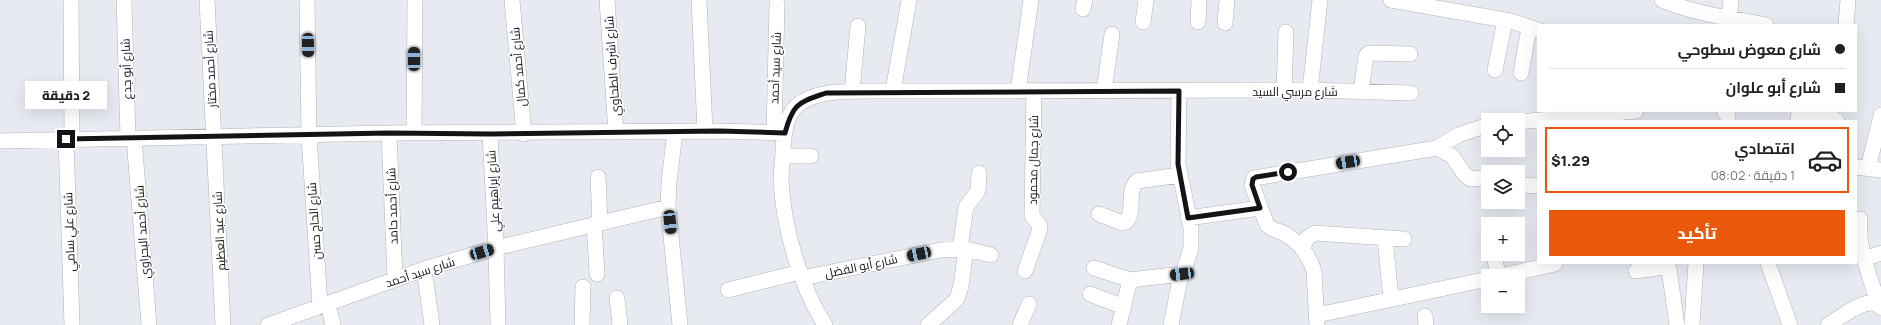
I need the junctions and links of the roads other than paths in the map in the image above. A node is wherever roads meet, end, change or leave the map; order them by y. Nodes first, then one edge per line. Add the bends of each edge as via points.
1 (71, 0) edge
2 (124, 0) edge
3 (207, 0) edge
4 (307, 0) edge
5 (415, 0) edge
6 (512, 0) edge
7 (607, 0) edge
8 (699, 0) edge
9 (909, 0) edge
10 (1031, 0) edge
11 (1146, 0) edge
12 (1199, 0) edge
13 (1227, 0) edge
14 (1320, 0) edge
15 (1391, 0) edge
16 (1662, 0) edge
17 (1731, 0) edge
18 (1848, 0) edge
19 (777, 4) dead end
20 (1729, 19) junction
21 (1504, 20) junction
22 (1143, 22) dead end
23 (1198, 22) dead end
24 (1225, 23) dead end
25 (1760, 24) edge
26 (1846, 24) edge
27 (858, 26) dead end
28 (1534, 29) edge
29 (1286, 32) dead end
30 (1112, 34) dead end
31 (1410, 54) dead end
32 (1495, 70) dead end
33 (1521, 73) dead end
34 (1284, 90) junction
35 (1310, 90) junction
36 (893, 91) junction
37 (1018, 91) junction
38 (1034, 91) junction
39 (1104, 91) junction
40 (1179, 91) junction
41 (852, 92) junction
42 (1361, 92) junction
43 (1410, 93) dead end
44 (1625, 112) edge
45 (1881, 115) edge
46 (1798, 116) dead end
47 (1537, 120) edge
48 (1539, 120) edge
49 (1835, 120) edge
50 (1525, 121) edge
51 (1481, 127) edge
52 (705, 131) junction
53 (616, 132) junction
54 (675, 132) junction
55 (389, 133) junction
56 (414, 133) junction
57 (779, 133) junction
58 (490, 134) junction
59 (524, 134) junction
60 (309, 136) junction
61 (214, 137) junction
62 (131, 138) junction
63 (69, 139) junction
64 (0, 141) edge
65 (1437, 148) junction
66 (783, 156) junction
67 (811, 156) dead end
68 (1868, 169) edge
69 (979, 173) dead end
70 (1180, 175) junction
71 (598, 177) dead end
72 (1481, 178) edge
73 (1525, 186) edge
74 (1537, 186) edge
75 (668, 207) junction
76 (1260, 208) junction
77 (1099, 214) dead end
78 (1188, 218) junction
79 (597, 224) junction
80 (1859, 224) edge
81 (1384, 238) junction
82 (1404, 239) dead end
83 (496, 248) junction
84 (1303, 248) junction
85 (963, 249) junction
86 (1881, 253) edge
87 (991, 255) dead end
88 (1864, 259) junction
89 (1556, 264) dead end
90 (1696, 264) edge
91 (1768, 264) edge
92 (1094, 268) dead end
93 (424, 269) junction
94 (1025, 271) dead end
95 (1525, 271) edge
96 (1636, 271) dead end
97 (597, 274) dead end
98 (1182, 274) junction
99 (801, 275) junction
100 (395, 279) junction
101 (1130, 280) junction
102 (1481, 281) edge
103 (584, 287) dead end
104 (728, 290) dead end
105 (1090, 294) dead end
106 (617, 298) dead end
107 (1391, 300) junction
108 (1029, 304) dead end
109 (324, 305) junction
110 (1880, 306) edge
111 (1124, 307) junction
112 (1317, 320) edge
113 (1023, 324) edge
114 (72, 325) edge
115 (149, 325) edge
116 (223, 325) edge
117 (268, 325) edge
118 (333, 325) edge
119 (432, 325) edge
120 (498, 325) edge
121 (582, 325) edge
122 (620, 325) edge
123 (680, 325) edge
124 (825, 325) edge
125 (928, 325) edge
126 (1119, 325) edge
127 (1171, 325) edge
128 (1677, 325) edge
129 (1692, 325) edge
130 (1790, 325) edge
131 (1828, 325) edge

1 - 63 street, شارع علي سامي
2 - 62 street, شارع أبو جدع
3 - 61 street, شارع أحمد مختار
4 - 60 street, شارع الحاج حسن
5 - 56 street
6 - 59 street, شارع أحمد كمال
7 - 53 street, شارع اشرف الطحاوي
8 - 52 street
9 - 36 street
10 - 37 street
11 - 22 street
12 - 23 street
13 - 24 street
14 - 35 street
15 - 21 street
16 - 20 street
17 - 20 street
18 - 26 street
19 - 57 street, شارع سيد أحمد
20 - 25 street
21 - 28 street
21 - 32 street
27 - 41 street
28 - 33 street
29 - 34 street
30 - 39 street
31 - 42 street via 1369,53 1366,56
34 - 35 street, شارع مرسي السيد
34 - 40 street, شارع مرسي السيد
35 - 42 street, شارع مرسي السيد
36 - 37 street, شارع مرسي السيد
36 - 41 street, شارع مرسي السيد
37 - 38 street, شارع مرسي السيد
38 - 39 street, شارع مرسي السيد
38 - 94 street, شارع جمال محمود via 1032,216 1039,224 1040,230
39 - 40 street, شارع مرسي السيد
40 - 70 street
41 - 57 street, شارع مرسي السيد via 826,93 806,100 794,108
42 - 43 street, شارع مرسي السيد
44 - 48 street
45 - 68 street
46 - 49 street
47 - 50 street
51 - 65 street via 1458,135
52 - 54 street
52 - 57 street
53 - 54 street
53 - 59 street
54 - 75 street
55 - 56 street
55 - 60 street
55 - 100 street, شارع أحمد حامد
56 - 58 street
57 - 66 street
58 - 59 street
58 - 83 street, شارع إبراهيم علي
60 - 61 street
60 - 109 street, شارع الحاج حسن
61 - 62 street
61 - 116 street, شارع عبد العظيم
62 - 63 street
62 - 115 street, شارع أحمد البحراوي
63 - 64 street
63 - 114 street, شارع علي سامي
65 - 72 street via 1452,156 1465,175 1471,179
65 - 76 street via 1258,176 1253,179 1252,185
66 - 67 street
66 - 99 street via 781,180 786,219
69 - 85 street via 978,191 966,207
70 - 77 street via 1137,181 1133,186 1126,222 1122,223
70 - 78 street
71 - 79 street
73 - 74 street
75 - 79 street, شارع سيد أحمد
75 - 123 street
76 - 78 street
76 - 84 street via 1270,228 1292,238
78 - 98 street via 1191,228 1191,249
79 - 83 street, شارع سيد أحمد
79 - 97 street
80 - 88 street
81 - 82 street
81 - 84 street via 1315,233 1306,239
81 - 107 street
83 - 93 street, شارع سيد أحمد
83 - 120 street, شارع إبراهيم علي
84 - 112 street via 1314,271
85 - 87 street, شارع أبو الفضل
85 - 99 street, شارع أبو الفضل via 941,250
85 - 125 street via 961,286 957,299
86 - 88 street
88 - 110 street
89 - 95 street
90 - 129 street
91 - 130 street
92 - 101 street
93 - 100 street, شارع سيد أحمد
93 - 119 street
96 - 128 street via 1664,267 1669,269
98 - 101 street
98 - 127 street
99 - 104 street, شارع أبو الفضل
99 - 124 street via 814,307
100 - 109 street, شارع سيد أحمد
101 - 111 street
102 - 107 street
103 - 121 street
105 - 111 street
106 - 122 street
107 - 112 street
108 - 113 street
109 - 117 street, شارع سيد أحمد
109 - 118 street, شارع الحاج حسن
110 - 131 street via 1873,302 1864,303
111 - 126 street

